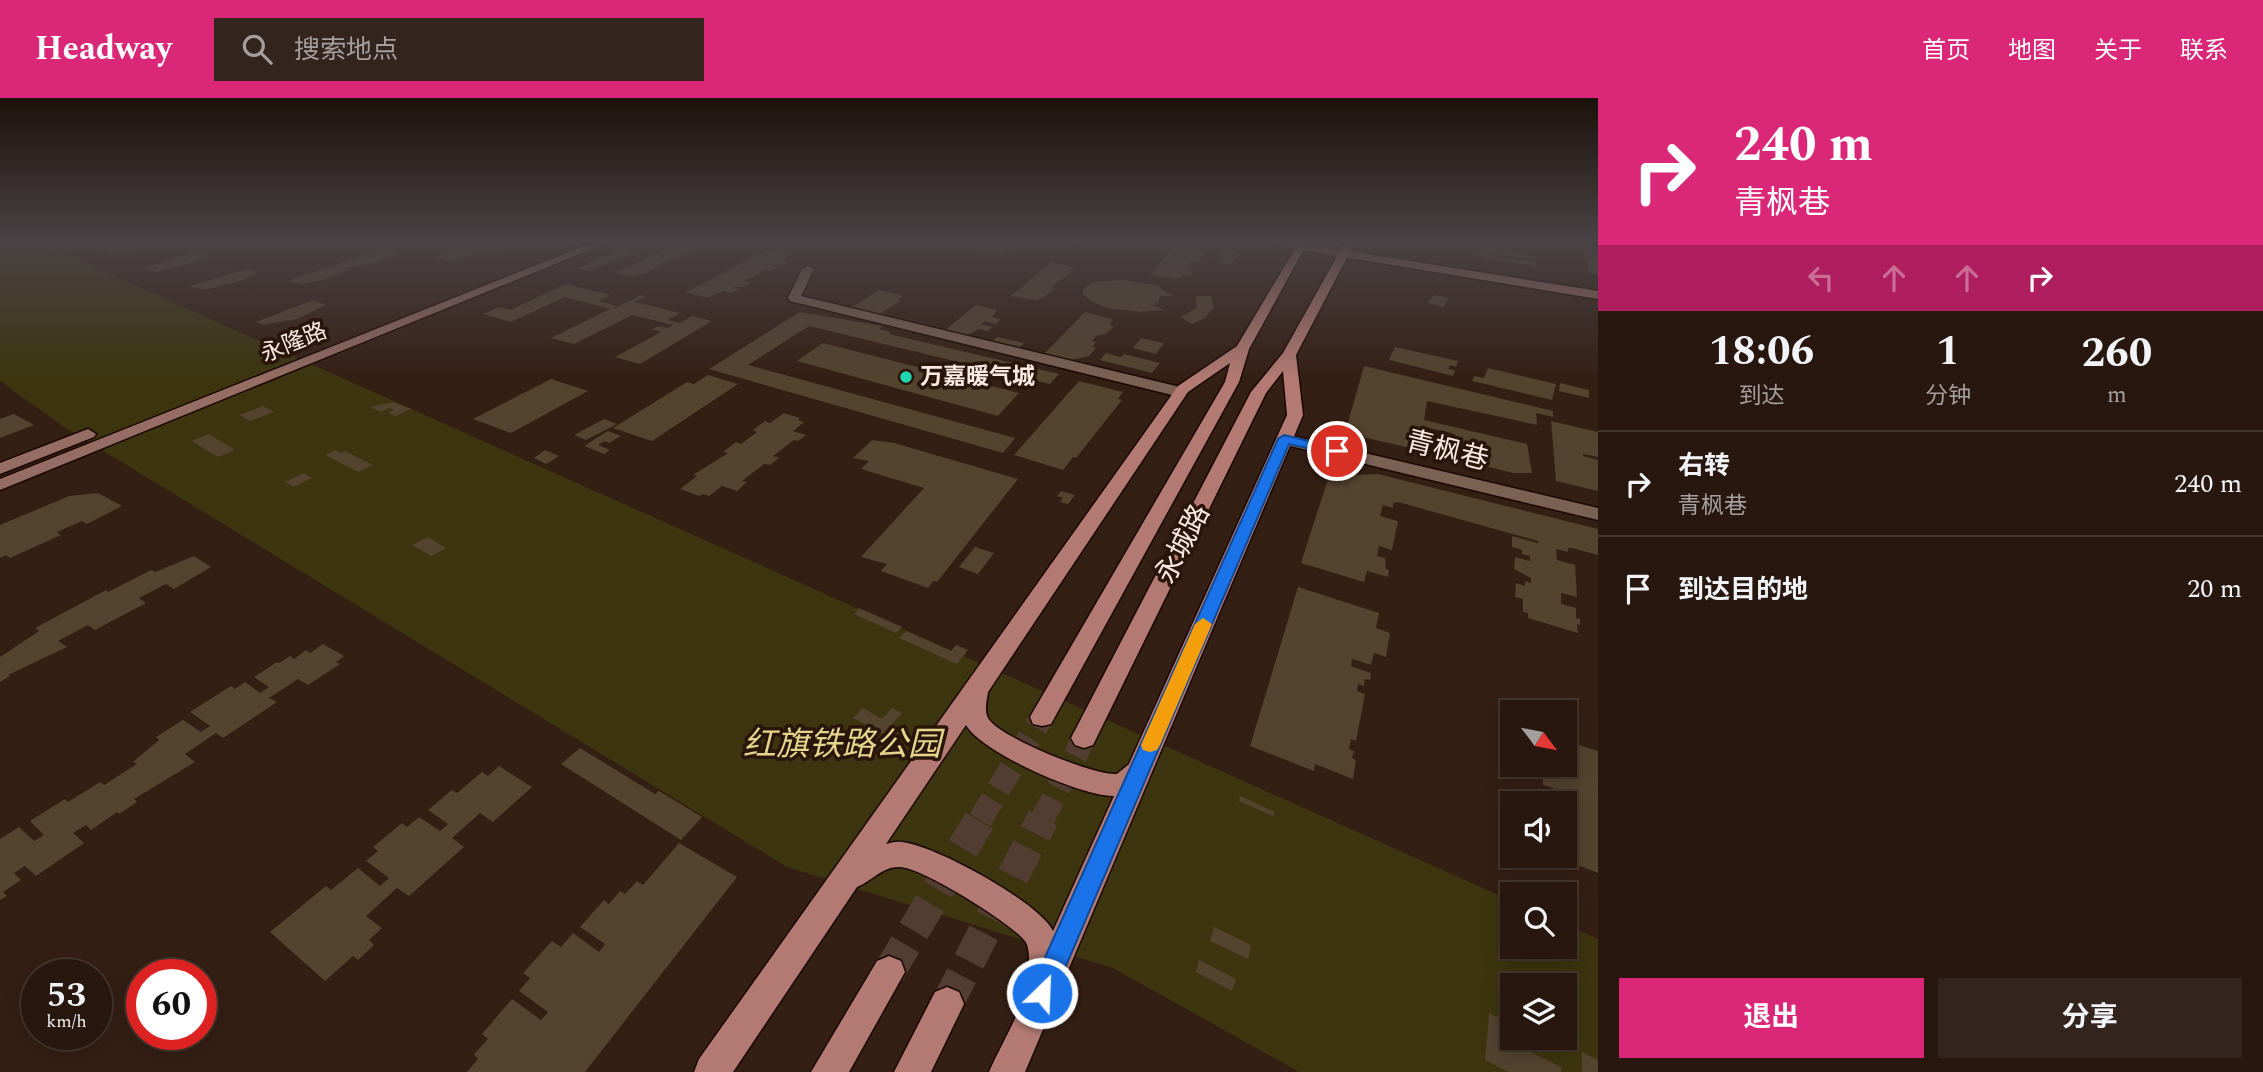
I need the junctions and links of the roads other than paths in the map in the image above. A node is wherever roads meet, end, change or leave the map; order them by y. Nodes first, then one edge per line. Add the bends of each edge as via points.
1 (458, 287) edge
2 (491, 287) edge
3 (799, 287) edge
4 (1279, 287) edge
5 (1326, 287) edge
6 (1558, 287) edge
7 (1598, 295) edge
8 (1242, 349) junction
9 (1289, 355) junction
10 (1176, 391) dead end
11 (1284, 439) junction
12 (0, 469) edge
13 (0, 485) edge
14 (1598, 514) edge
15 (978, 687) junction
16 (1042, 717) tunnel mouth
17 (1084, 738) tunnel mouth
18 (1140, 768) junction
19 (839, 888) junction
20 (888, 972) tunnel mouth
21 (1042, 993) junction
22 (947, 1004) tunnel mouth
23 (712, 1072) edge
24 (829, 1072) edge
25 (912, 1072) edge
26 (1007, 1072) edge

1 - 12 street, 永隆路
2 - 13 street, 永隆路
3 - 10 street via 794,299
4 - 8 main road
5 - 9 main road, 永城路
6 - 7 street
8 - 15 main road via 1183,389
8 - 16 main road, 永城路 via 1232,382
9 - 11 main road via 1295,415
9 - 17 main road, 永城路 via 1259,392
11 - 14 street, 青枫巷
11 - 18 main road
15 - 18 main road via 974,720 996,740 1094,783 1118,784 1135,776
15 - 19 main road
18 - 21 main road
19 - 21 main road via 869,863 888,856 901,854 929,863 1009,908 1036,931 1047,960
19 - 23 main road
20 - 24 main road
21 - 26 main road
22 - 25 main road

